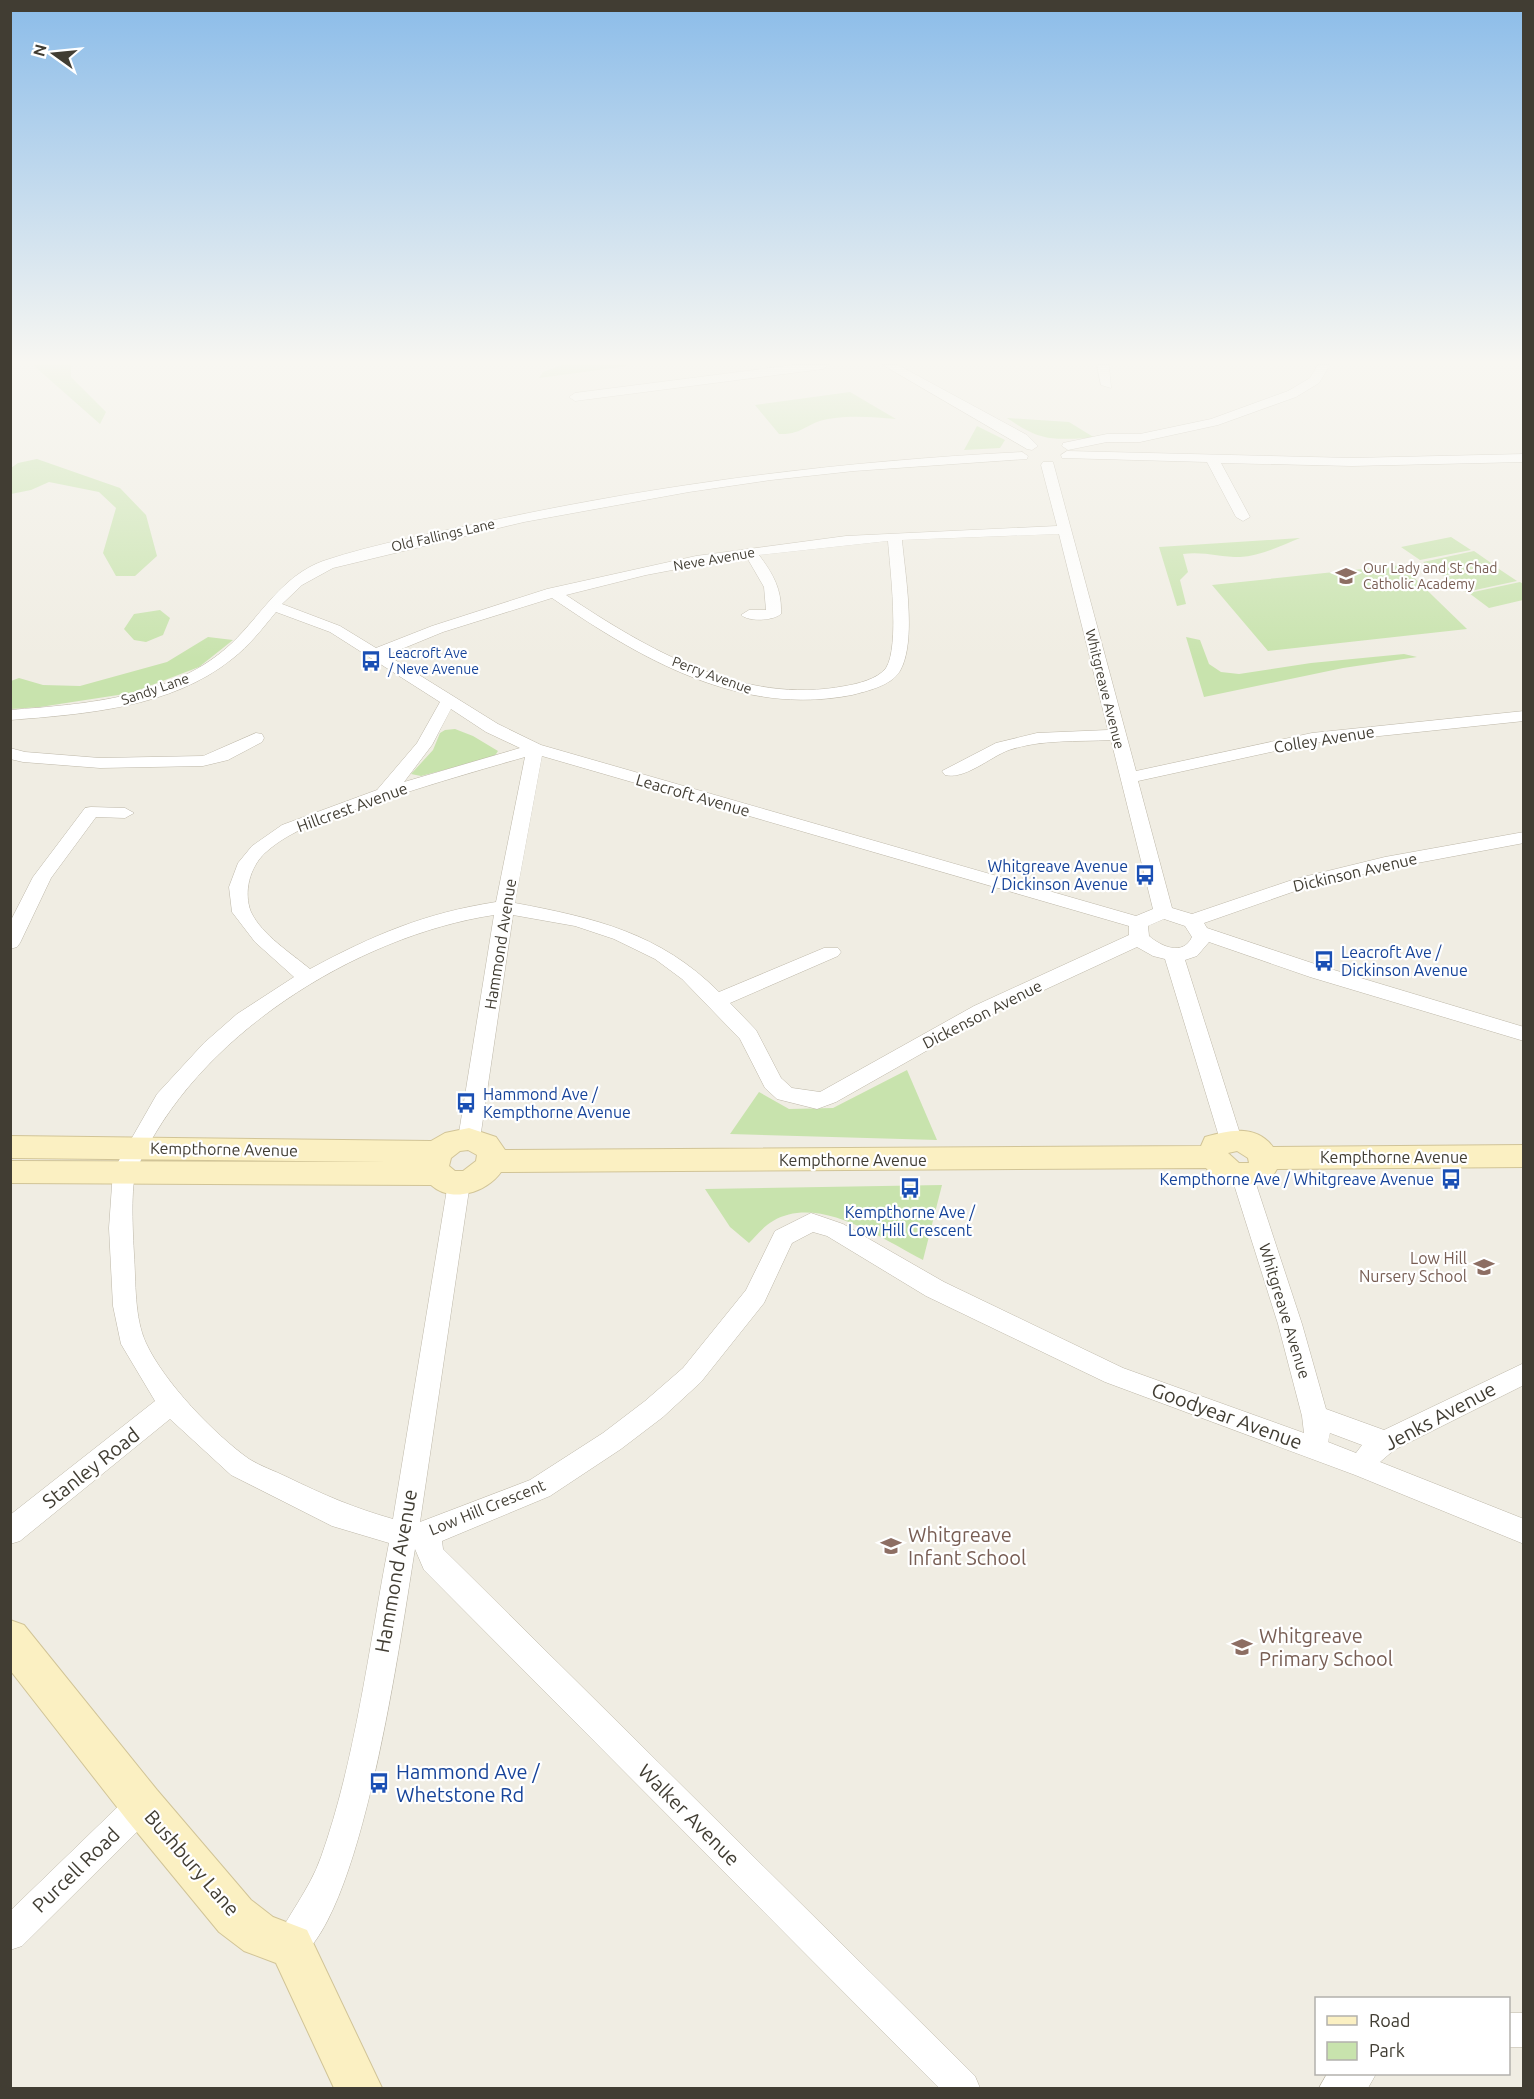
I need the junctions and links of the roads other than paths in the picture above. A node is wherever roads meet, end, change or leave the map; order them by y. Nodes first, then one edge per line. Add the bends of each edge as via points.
1 (900, 463) edge
2 (1036, 463) edge
3 (1060, 463) edge
4 (1214, 463) edge
5 (1048, 465) junction
6 (1243, 517) dead end
7 (1064, 530) junction
8 (895, 536) junction
9 (750, 552) junction
10 (552, 592) junction
11 (273, 606) junction
12 (749, 615) dead end
13 (377, 654) junction
14 (450, 700) junction
15 (10, 715) edge
16 (1524, 716) edge
17 (1118, 735) junction
18 (272, 748) dead end
19 (535, 749) junction
20 (10, 753) edge
21 (951, 771) dead end
22 (1127, 778) junction
23 (383, 793) junction
24 (126, 813) dead end
25 (1524, 837) edge
26 (505, 907) junction
27 (1164, 913) junction
28 (1139, 931) junction
29 (1196, 933) junction
30 (10, 943) edge
31 (831, 952) dead end
32 (1173, 954) junction
33 (306, 977) junction
34 (716, 1002) junction
35 (1524, 1034) edge
36 (469, 1139) junction
37 (10, 1147) edge
38 (1222, 1149) junction
39 (1524, 1156) edge
40 (130, 1159) junction
41 (493, 1161) junction
42 (1253, 1166) junction
43 (445, 1170) junction
44 (10, 1172) edge
45 (935, 1289) joint
46 (1524, 1373) edge
47 (171, 1404) junction
48 (1315, 1416) junction
49 (1385, 1442) junction
50 (1313, 1448) junction
51 (1364, 1467) junction
52 (10, 1532) edge
53 (1524, 1532) edge
54 (416, 1534) junction
55 (10, 1638) edge
56 (142, 1805) junction
57 (10, 1934) edge
58 (291, 1946) junction
59 (1356, 2075) edge
60 (358, 2088) edge
61 (963, 2088) edge
62 (1336, 2088) edge

1 - 11 street, Old Fallings Lane via 790,473 535,514 333,562 299,580
2 - 5 street
3 - 5 street
4 - 6 street
5 - 7 street, Whitgreave Avenue
7 - 8 street, Neve Avenue
7 - 17 street, Whitgreave Avenue
8 - 9 street, Neve Avenue
8 - 10 street, Perry Avenue via 900,650 892,671 841,694 784,696 713,678 603,628
9 - 10 street, Neve Avenue
9 - 12 street via 773,587 771,621
10 - 13 street, Neve Avenue via 406,639
11 - 13 street, Leacroft Avenue via 336,629
11 - 15 street, Sandy Lane via 223,659 171,686 103,705
13 - 14 street, Leacroft Avenue
14 - 19 street, Leacroft Avenue via 492,728
14 - 23 street via 414,760
16 - 22 street, Colley Avenue via 1312,738
17 - 21 street via 1037,738 1002,747
17 - 22 street, Whitgreave Avenue
18 - 20 street via 250,734 222,756 203,761 105,755 23,757
19 - 23 street, Hillcrest Avenue
19 - 26 street, Hammond Avenue
19 - 28 street, Leacroft Avenue
22 - 27 street, Whitgreave Avenue
23 - 33 street, Hillcrest Avenue via 299,824 258,850 246,865 238,895 243,913
24 - 30 street via 91,812 42,877
25 - 29 street, Dickinson Avenue via 1385,863 1295,885
26 - 33 street via 425,924 374,943
26 - 34 street via 579,921 621,935 662,955 689,974
26 - 36 street, Hammond Avenue
27 - 28 street, Dickenson Avenue via 1149,916
27 - 29 street
28 - 32 street, Leacroft Avenue via 1150,948
28 - 34 street, Dickenson Avenue via 981,1011 817,1101 785,1094 773,1083 749,1035
29 - 32 street, Dickinson Avenue
29 - 35 street
31 - 34 street
32 - 38 street
33 - 40 street via 244,1019 189,1070 165,1099
36 - 41 street via 490,1148
36 - 43 street via 449,1143
37 - 40 street, Kempthorne Avenue
38 - 41 street, Kempthorne Avenue
38 - 42 street via 1224,1170
39 - 42 street, Kempthorne Avenue
40 - 43 street, Kempthorne Avenue
40 - 44 street, Kempthorne Avenue
40 - 47 street via 121,1228 125,1306 133,1344
41 - 43 street via 482,1176
42 - 48 street, Whitgreave Avenue
43 - 54 street, Hammond Avenue
45 - 50 street, Goodyear Avenue via 1114,1375
45 - 54 street, Low Hill Crescent via 835,1230 812,1222 802,1226 783,1237 755,1296 699,1366 654,1409 540,1488
46 - 49 street, Jenks Avenue
47 - 52 street, Stanley Road
47 - 54 street via 240,1467 342,1517
48 - 49 street
48 - 50 street, Whitgreave Avenue via 1317,1437
49 - 51 street, Jenks Avenue via 1368,1456
50 - 51 street, Goodyear Avenue
51 - 53 street, Goodyear Avenue
54 - 58 street, Hammond Avenue via 359,1782 337,1858 317,1906
54 - 61 street, Walker Avenue via 434,1561
55 - 56 street, Bushbury Lane
56 - 57 street, Purcell Road
56 - 58 street, Bushbury Lane via 234,1916 260,1935
58 - 60 street
59 - 62 street

